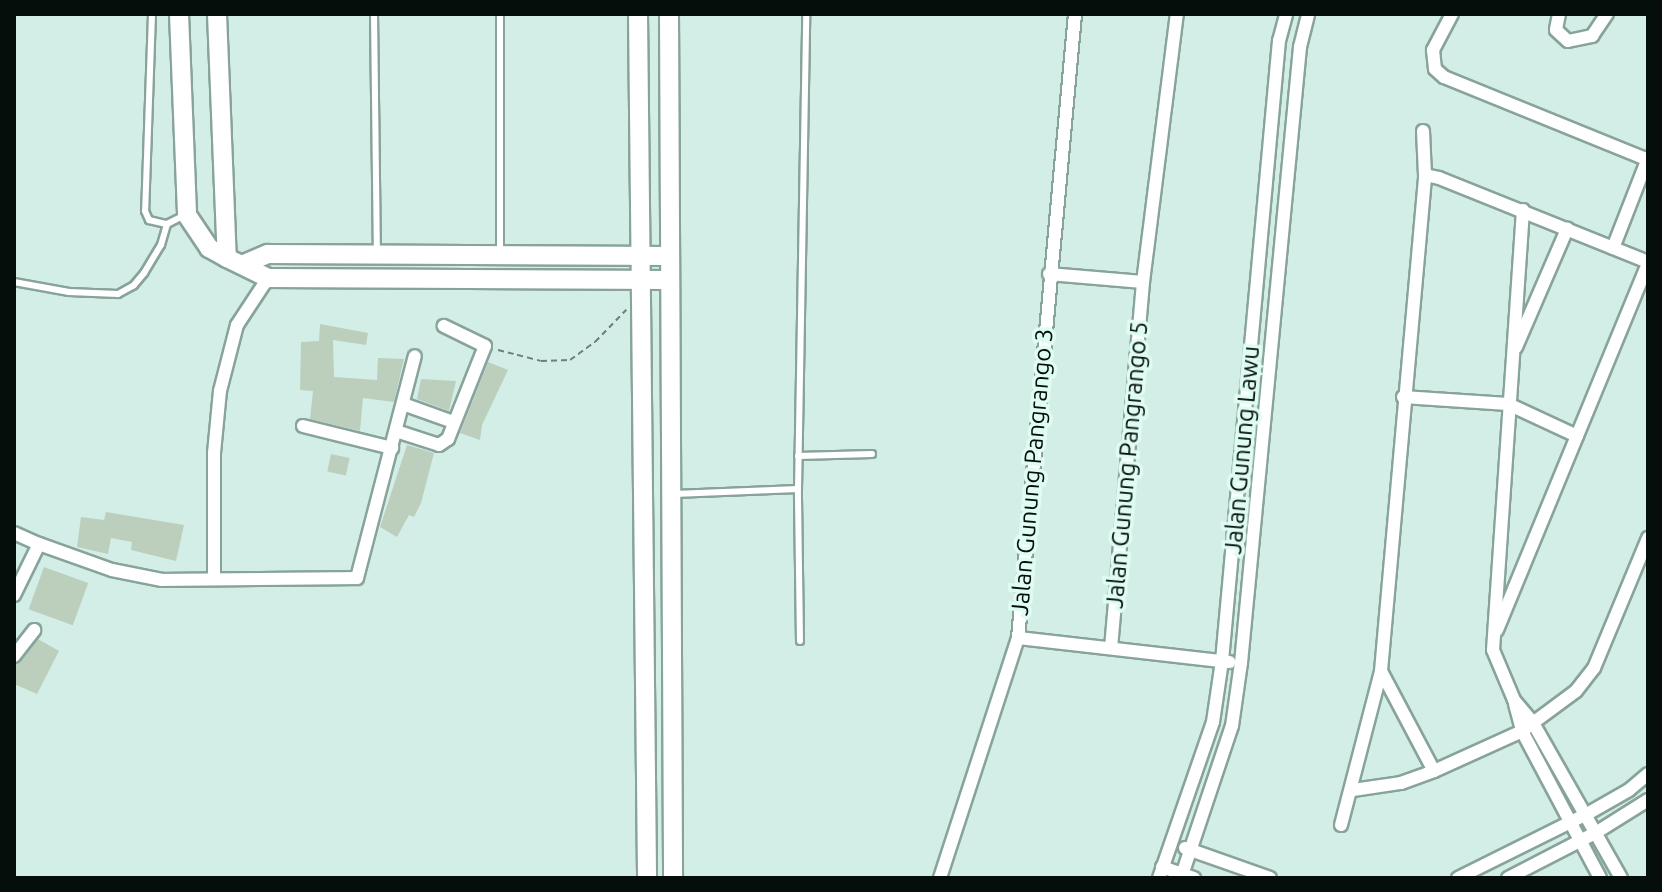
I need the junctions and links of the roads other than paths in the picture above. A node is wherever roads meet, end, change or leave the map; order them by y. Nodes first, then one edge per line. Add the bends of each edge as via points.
1 (152, 14) edge
2 (179, 14) edge
3 (217, 14) edge
4 (374, 14) edge
5 (500, 14) edge
6 (638, 14) edge
7 (669, 14) edge
8 (806, 14) edge
9 (1075, 14) edge
10 (1177, 14) edge
11 (1286, 14) edge
12 (1308, 14) edge
13 (1452, 14) edge
14 (1559, 14) edge
15 (1607, 14) edge
16 (1423, 131) dead end
17 (1648, 159) edge
18 (1425, 175) junction
19 (1523, 210) junction
20 (187, 215) junction
21 (167, 224) junction
22 (1567, 229) junction
23 (1613, 248) junction
24 (377, 255) junction
25 (500, 256) junction
26 (638, 256) junction
27 (668, 256) junction
28 (236, 261) junction
29 (1648, 262) edge
30 (1049, 274) junction
31 (268, 278) junction
32 (638, 280) junction
33 (668, 280) junction
34 (14, 282) edge
35 (1143, 282) junction
36 (444, 326) dead end
37 (415, 356) dead end
38 (1512, 357) junction
39 (1403, 397) junction
40 (403, 404) junction
41 (1508, 404) junction
42 (453, 422) junction
43 (303, 426) dead end
44 (396, 431) junction
45 (1577, 436) junction
46 (392, 448) junction
47 (872, 454) dead end
48 (798, 456) junction
49 (798, 489) junction
50 (670, 494) junction
51 (14, 533) edge
52 (1648, 538) edge
53 (39, 544) junction
54 (214, 578) junction
55 (14, 595) edge
56 (34, 630) dead end
57 (1018, 638) junction
58 (1493, 639) junction
59 (800, 641) dead end
60 (1111, 648) junction
61 (14, 656) edge
62 (1222, 661) junction
63 (1241, 663) junction
64 (1381, 671) junction
65 (1527, 727) junction
66 (1434, 771) junction
67 (1648, 774) edge
68 (1353, 790) junction
69 (1648, 800) edge
70 (1587, 814) junction
71 (1569, 822) junction
72 (1341, 825) dead end
73 (1597, 832) junction
74 (1579, 842) junction
75 (1171, 843) junction
76 (1190, 850) junction
77 (1160, 873) edge
78 (1186, 877) edge
79 (647, 878) edge
80 (673, 878) edge
81 (940, 878) edge
82 (1270, 878) edge
83 (1458, 878) edge
84 (1508, 878) edge
85 (1600, 878) edge
86 (1621, 878) edge

1 - 21 lane via 145,211 149,220
2 - 20 street
3 - 28 street
4 - 24 lane
5 - 25 lane
6 - 26 street
7 - 27 street
8 - 48 lane
9 - 30 street, Jalan Gunung Pangrango 3
10 - 35 street, Jalan Gunung Pangrango 5
11 - 62 street, Jalan Gunung Lawu
12 - 63 street, Jalan Gunung Lawu via 1300,47
13 - 17 street via 1433,50 1435,69 1444,77
14 - 15 street via 1556,30 1568,41 1592,36
16 - 18 street
17 - 23 street
18 - 19 street
18 - 39 street
19 - 22 street
19 - 38 street
20 - 21 lane
20 - 28 street via 209,248
21 - 34 lane via 144,273 118,294
22 - 23 street
22 - 38 street
23 - 29 street
24 - 25 street
24 - 28 street via 268,254
25 - 26 street
26 - 27 street
26 - 32 street
27 - 33 street
28 - 31 street
29 - 45 street
30 - 35 street
30 - 57 street, Jalan Gunung Pangrango 3
31 - 32 street
31 - 54 street via 237,325 220,391 214,453
32 - 33 street
32 - 79 street
33 - 50 street
35 - 60 street, Jalan Gunung Pangrango 5
36 - 42 street via 485,346
37 - 40 street
38 - 41 street
39 - 41 street
39 - 64 street
40 - 42 street
40 - 44 street
41 - 45 street
41 - 58 street
42 - 44 street via 448,439 439,445
43 - 46 street
44 - 46 street
45 - 58 street
46 - 54 street via 357,578
47 - 48 lane
48 - 49 lane
49 - 50 lane
49 - 59 lane
50 - 80 street
51 - 53 street
52 - 65 street via 1594,668 1576,691
53 - 54 street via 139,577
53 - 55 street
56 - 61 street
57 - 60 street, Jalan Gunung Pangrango 3
57 - 81 street
58 - 65 street via 1496,661
60 - 62 street, Jalan Gunung Pangrango 3
62 - 63 street, Jalan Gunung Pangrango 3
62 - 75 street, Jalan Gunung Lawu via 1213,722
63 - 76 street, Jalan Gunung Lawu via 1232,726
64 - 66 street
64 - 68 street
65 - 66 street
65 - 70 street
65 - 71 street
66 - 68 street via 1401,783
67 - 70 street
68 - 72 street
69 - 73 street
70 - 71 street
70 - 73 street
71 - 74 street
71 - 83 street
73 - 74 street
73 - 86 street
74 - 84 street
74 - 85 street
75 - 76 street
75 - 77 street, Jalan Gunung Lawu
76 - 78 street, Jalan Gunung Lawu
76 - 82 street
77 - 78 street

